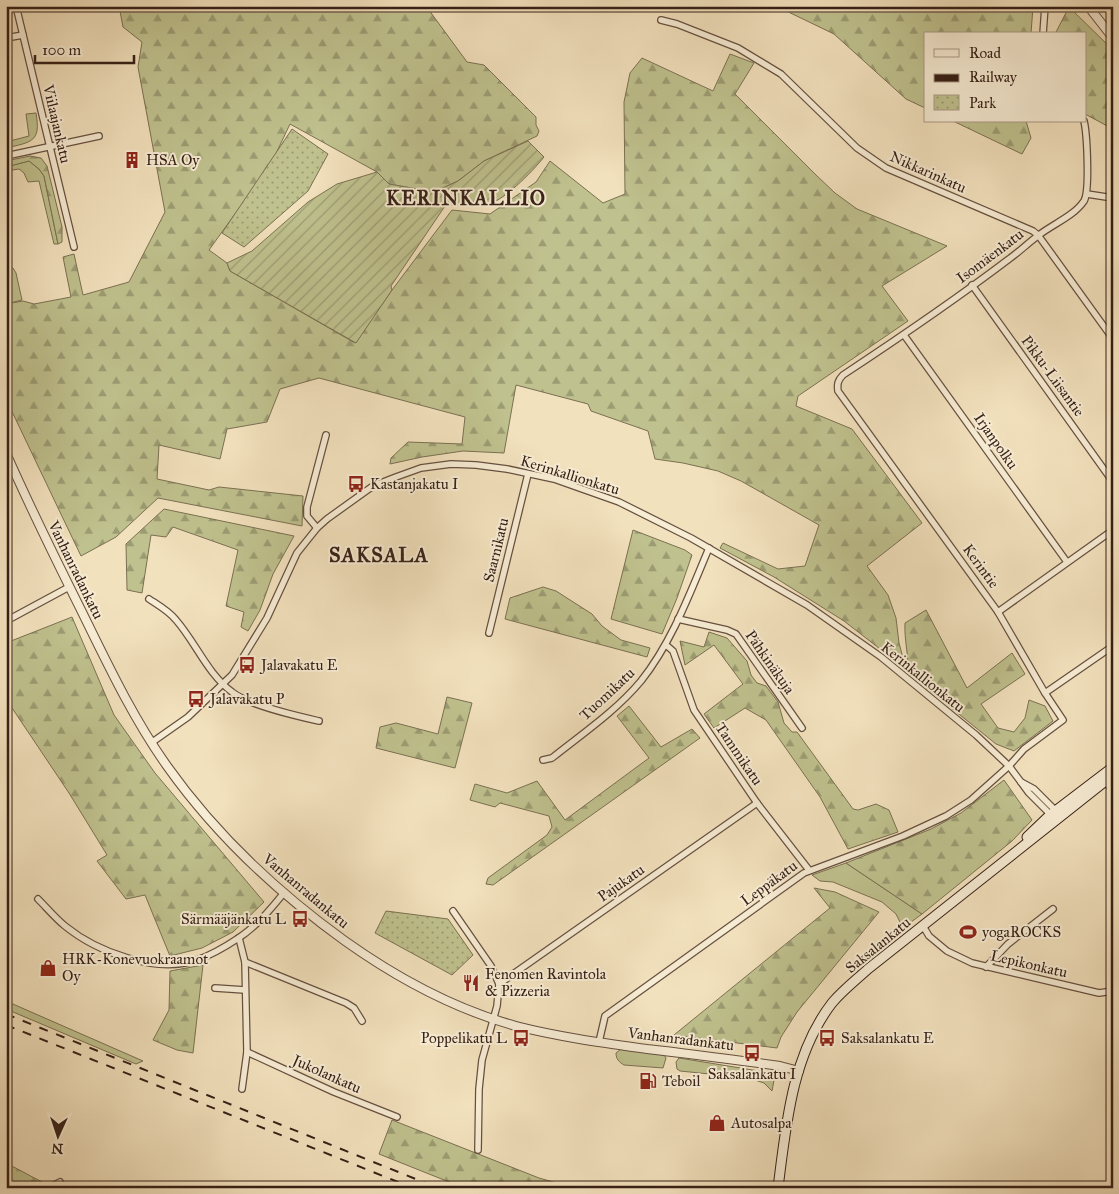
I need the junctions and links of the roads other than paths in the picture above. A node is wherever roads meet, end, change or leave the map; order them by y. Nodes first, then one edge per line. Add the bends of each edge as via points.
1 (16, 6) edge
2 (1045, 6) edge
3 (1088, 6) edge
4 (661, 20) dead end
5 (1043, 32) edge
6 (23, 35) junction
7 (6, 38) edge
8 (1113, 38) edge
9 (1084, 122) edge
10 (99, 136) dead end
11 (49, 146) junction
12 (6, 156) edge
13 (1087, 194) junction
14 (1113, 198) edge
15 (1038, 235) junction
16 (74, 247) dead end
17 (972, 286) junction
18 (904, 335) junction
19 (1113, 338) edge
20 (843, 375) joint
21 (326, 435) dead end
22 (6, 453) edge
23 (528, 474) junction
24 (1113, 482) edge
25 (317, 528) junction
26 (1113, 530) edge
27 (709, 548) junction
28 (1067, 562) junction
29 (70, 587) junction
30 (149, 599) dead end
31 (998, 612) junction
32 (678, 619) junction
33 (6, 621) edge
34 (489, 633) dead end
35 (666, 645) junction
36 (1113, 646) edge
37 (223, 684) junction
38 (1045, 693) junction
39 (319, 721) dead end
40 (802, 728) dead end
41 (151, 743) junction
42 (543, 760) dead end
43 (1009, 766) junction
44 (1113, 767) edge
45 (1113, 775) edge
46 (1105, 781) junction
47 (1113, 791) edge
48 (757, 803) junction
49 (1055, 815) junction
50 (809, 870) junction
51 (283, 894) junction
52 (38, 899) dead end
53 (1053, 909) dead end
54 (453, 911) dead end
55 (923, 926) junction
56 (239, 938) junction
57 (245, 962) junction
58 (986, 967) junction
59 (499, 984) junction
60 (215, 988) dead end
61 (245, 990) junction
62 (1113, 991) edge
63 (493, 1018) junction
64 (362, 1021) dead end
65 (599, 1042) junction
66 (247, 1052) junction
67 (799, 1072) junction
68 (242, 1089) dead end
69 (397, 1117) dead end
70 (478, 1150) dead end
71 (60, 1182) dead end
72 (778, 1184) edge
73 (49, 1188) edge

1 - 6 street, Viilaajankatu
2 - 5 street
3 - 8 street
4 - 15 street, Nikkarinkatu via 738,48 782,74 857,148 886,168
6 - 7 street
6 - 11 street, Viilaajankatu
9 - 13 street
10 - 11 street
11 - 12 street
11 - 16 street, Viilaajankatu
13 - 14 street
13 - 15 street, Isomäenkatu via 1072,213
15 - 17 street, Isomäenkatu
15 - 19 street, Nikkarinkatu
17 - 18 street, Isomäenkatu
17 - 24 street, Pikku-Liisantie
18 - 20 street, Isomäenkatu
18 - 28 street, Irjanpolku
20 - 31 street, Kerintie via 838,382 838,392
21 - 25 street via 307,507 308,516
22 - 29 street, Vanhanradankatu
23 - 25 street, Kerinkallionkatu via 476,465 421,468 373,486
23 - 27 street, Kerinkallionkatu via 554,479 619,502
23 - 34 street, Saarnikatu
25 - 37 street, Kerinkallionkatu via 297,553 267,618
26 - 28 street
27 - 32 street, Tuomikatu
27 - 43 street, Kerinkallionkatu via 806,605 880,658 976,735
28 - 31 street
29 - 33 street
29 - 41 street, Vanhanradankatu via 119,688
30 - 37 street via 177,621
31 - 38 street, Kerintie
32 - 35 street, Tuomikatu
32 - 40 street, Pähkinäkuja via 736,634
35 - 42 street, Tuomikatu via 640,682 609,712 552,758
35 - 48 street, Tammikatu via 673,651 694,710
36 - 38 street
37 - 39 street via 238,697
37 - 41 street, Kerinkallionkatu via 188,717
38 - 43 street, Kerintie via 1063,720 1024,749
41 - 51 street, Vanhanradankatu via 213,824
43 - 49 street, Kerinkallionkatu via 1019,781 1034,789
43 - 50 street, Leppäkatu via 971,800 946,816 888,842
44 - 49 main road, Saksalankatu
45 - 46 main road, Saksalankatu
46 - 47 street
46 - 49 main road, Saksalankatu
48 - 50 street, Tammikatu
48 - 59 street, Pajukatu
49 - 55 main road, Saksalankatu
50 - 65 street, Leppäkatu via 605,1016
51 - 56 street
51 - 63 street, Vanhanradankatu via 378,964 423,990
52 - 56 street via 65,926 92,944 147,963 195,960
53 - 58 street via 1008,944
54 - 59 street via 491,966
55 - 58 street, Lepikonkatu via 929,936 947,951
55 - 67 main road, Saksalankatu via 868,969 832,1004 816,1028
56 - 57 street
57 - 61 street
57 - 64 street via 346,1003 354,1008
58 - 62 street, Lepikonkatu via 1099,993
59 - 63 street
60 - 61 street
61 - 66 street
63 - 65 street, Vanhanradankatu via 514,1026
63 - 70 street via 478,1089
65 - 67 street, Vanhanradankatu via 780,1066
66 - 68 street
66 - 69 street, Jukolankatu
67 - 72 main road, Saksalankatu via 792,1093
71 - 73 street

